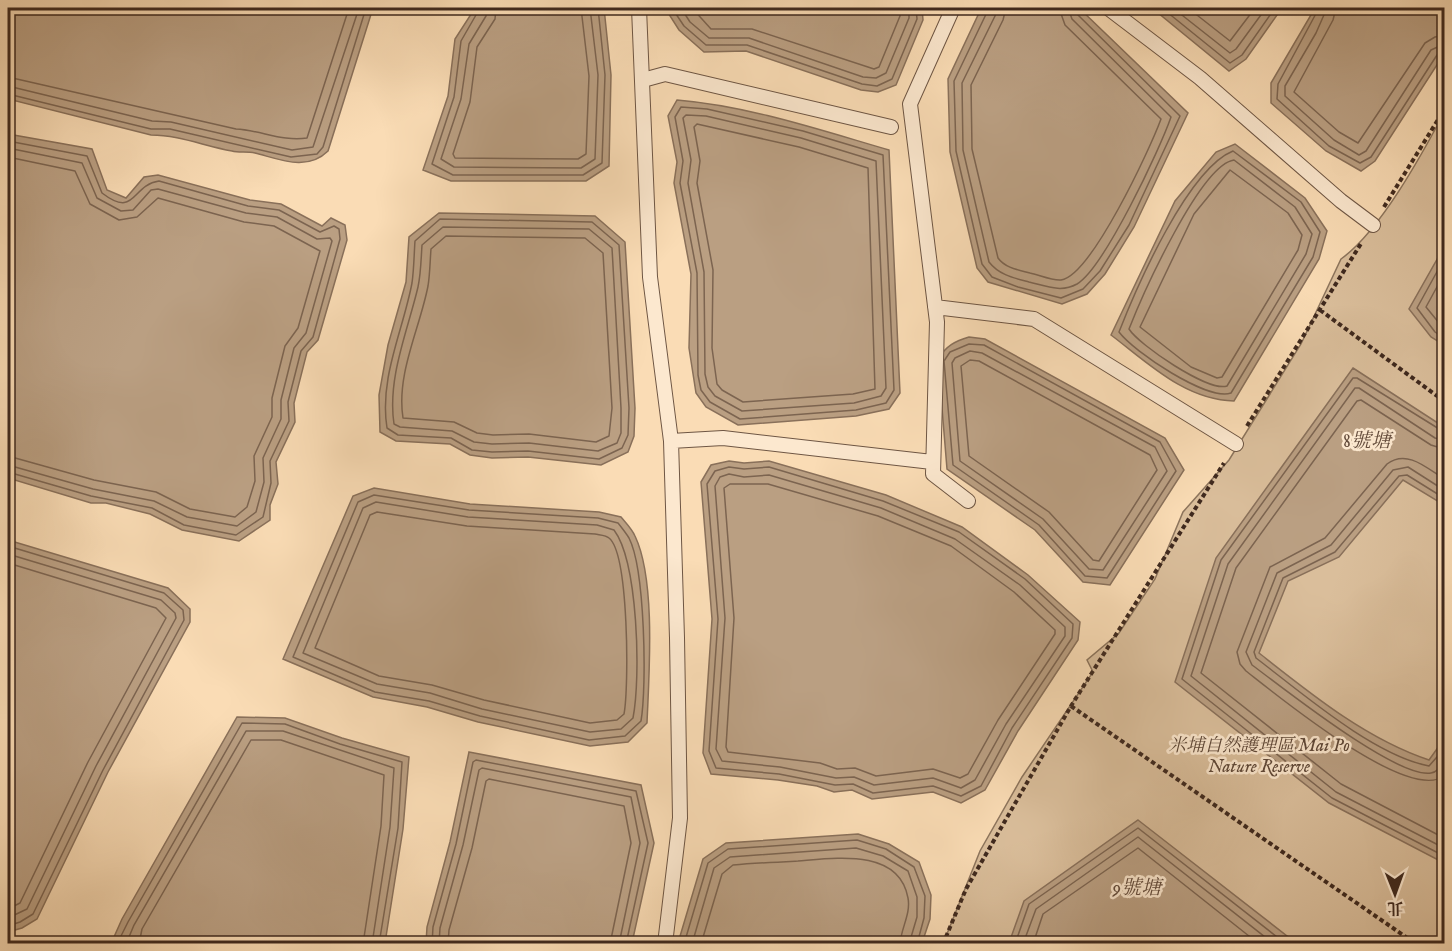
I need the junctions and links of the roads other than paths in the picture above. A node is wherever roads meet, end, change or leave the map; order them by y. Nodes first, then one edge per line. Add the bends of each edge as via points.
1 (639, 8) edge
2 (953, 8) edge
3 (1108, 8) edge
4 (643, 80) junction
5 (891, 127) dead end
6 (1373, 225) road end
7 (935, 307) junction
8 (671, 441) junction
9 (1236, 444) road end
10 (932, 462) junction
11 (968, 501) dead end
12 (665, 944) edge

1 - 4 lane
2 - 7 lane via 910,104
3 - 6 lane via 1200,78
4 - 5 lane via 665,74
4 - 8 lane via 651,277
7 - 9 lane via 1034,319
7 - 10 lane
8 - 10 lane via 723,438
8 - 12 lane via 680,818
10 - 11 lane via 933,474

